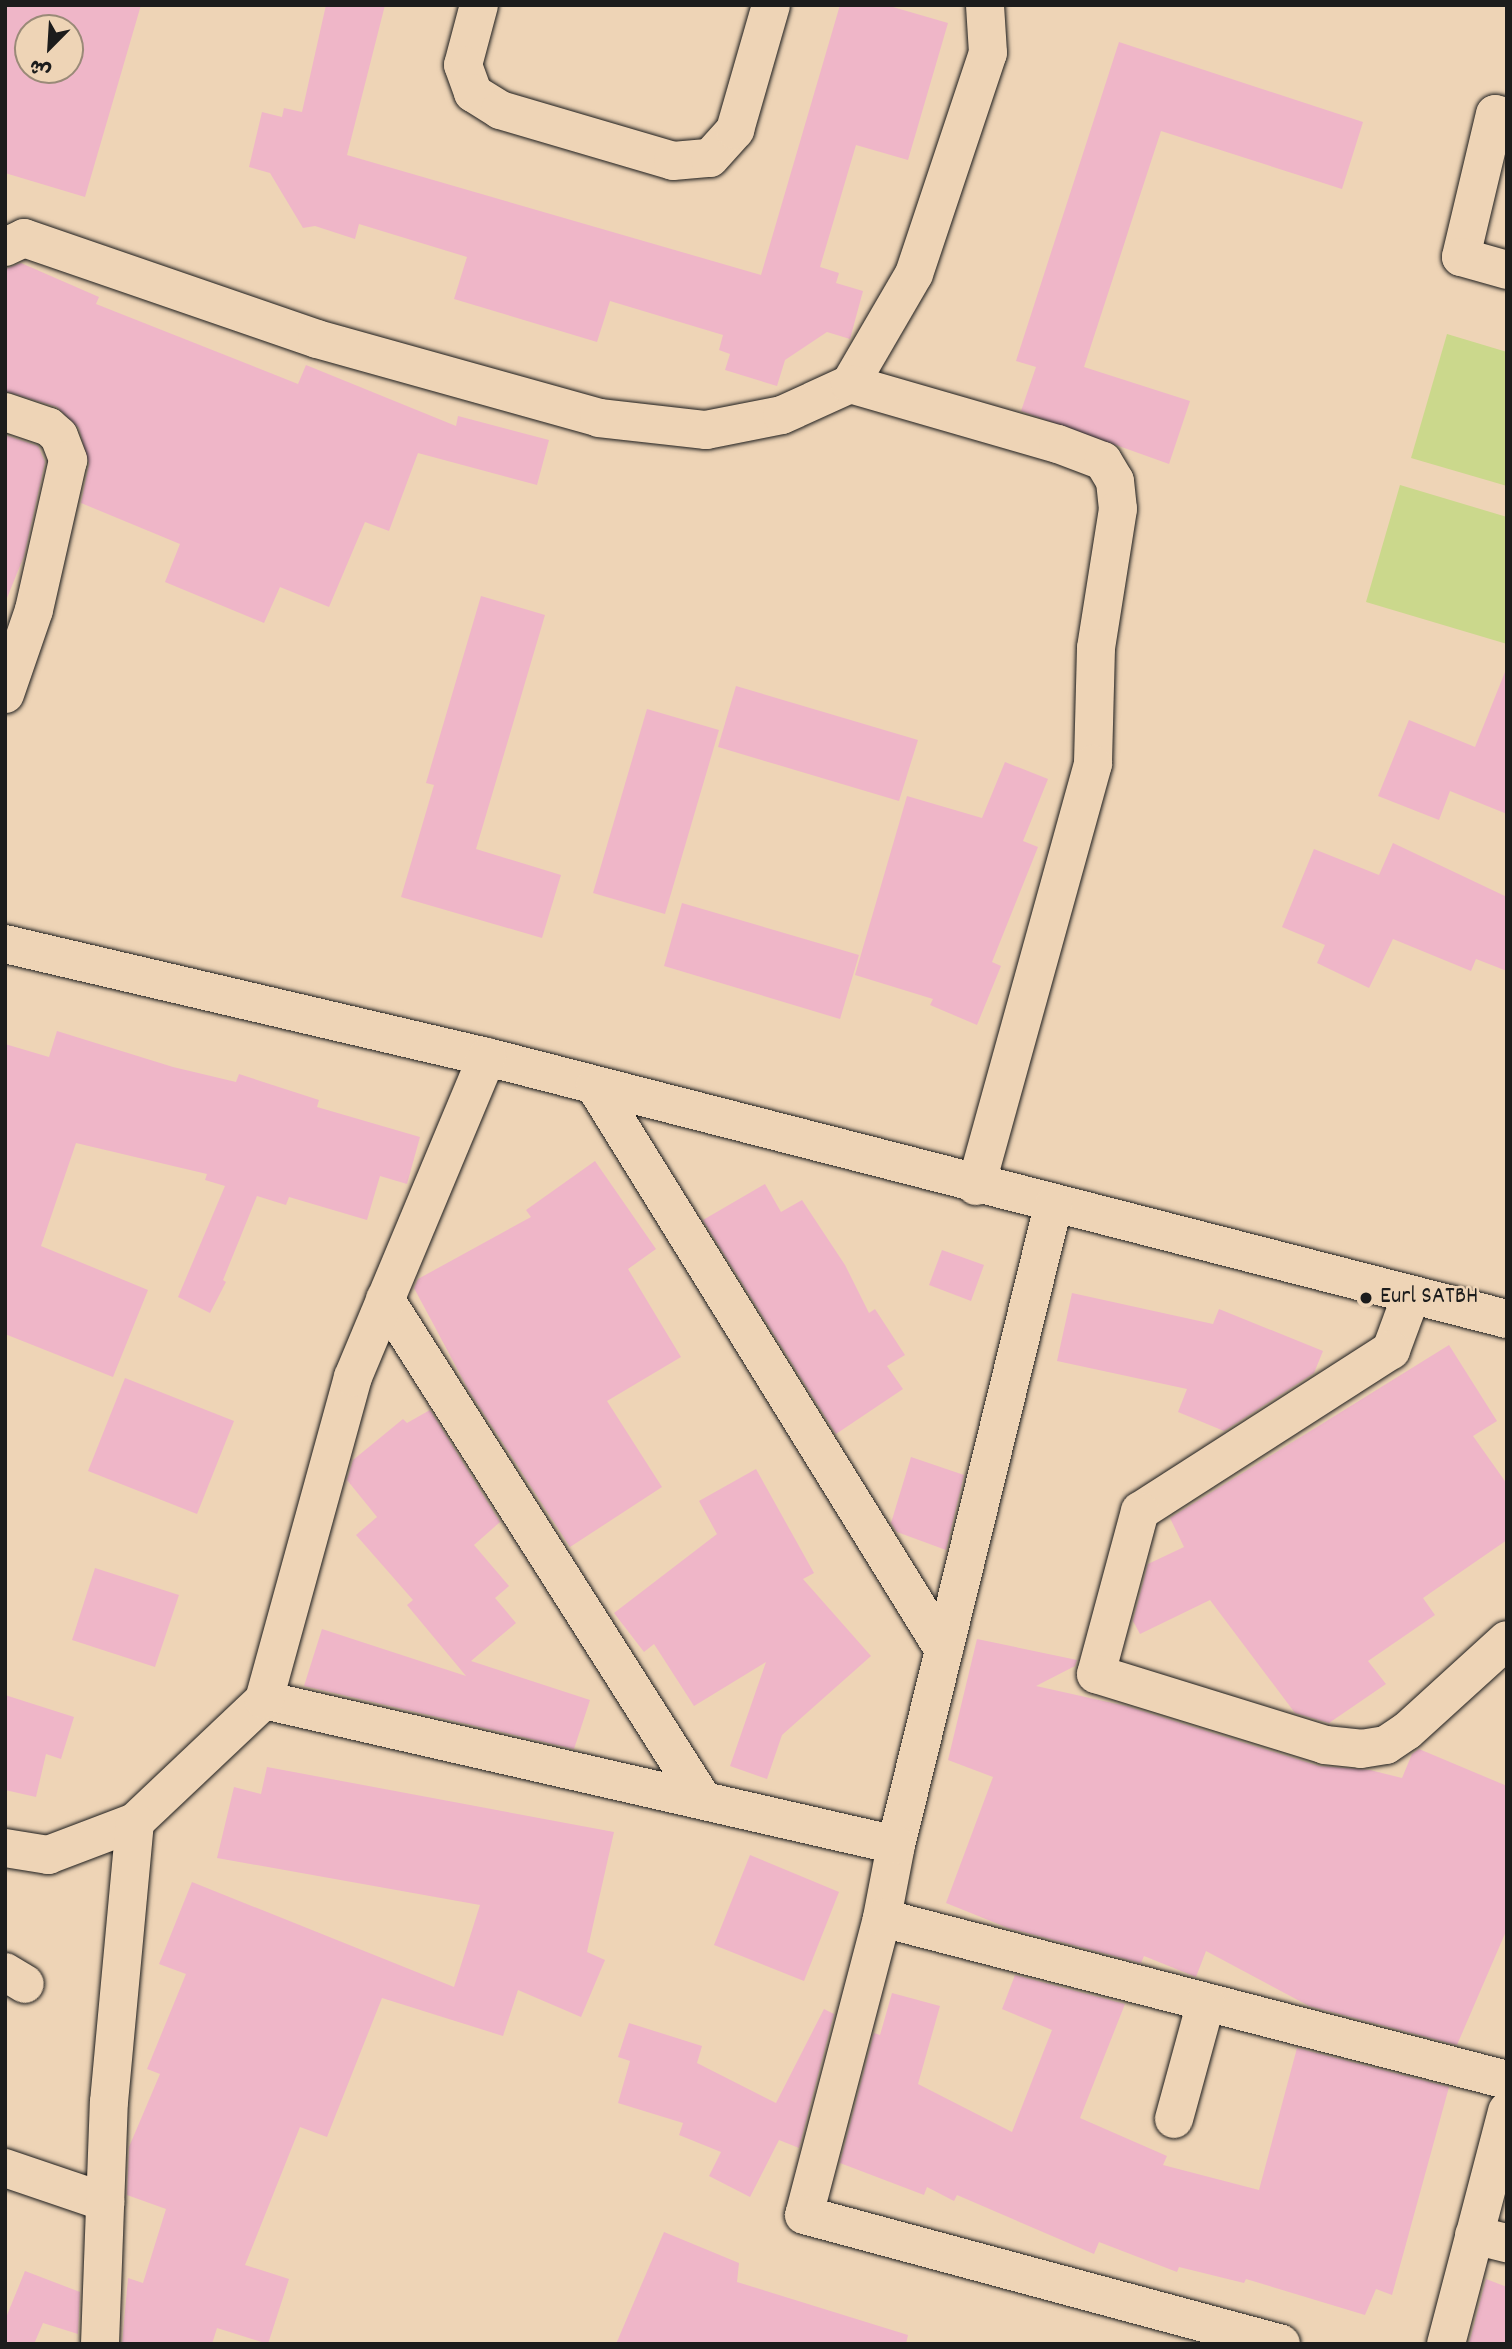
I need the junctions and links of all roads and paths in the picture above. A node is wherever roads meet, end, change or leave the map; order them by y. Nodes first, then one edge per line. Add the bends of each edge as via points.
1 (479, 5) edge
2 (771, 5) edge
3 (985, 5) edge
4 (1507, 117) edge
5 (5, 247) edge
6 (1507, 270) edge
7 (850, 384) junction
8 (5, 412) edge
9 (20, 605) edge
10 (5, 694) edge
11 (5, 944) edge
12 (487, 1058) junction
13 (596, 1086) junction
14 (976, 1186) junction
15 (1053, 1206) junction
16 (1411, 1296) junction
17 (385, 1299) junction
18 (1507, 1319) edge
19 (1507, 1640) edge
20 (944, 1650) junction
21 (264, 1700) junction
22 (703, 1800) junction
23 (135, 1822) junction
24 (895, 1845) junction
25 (5, 1848) edge
26 (882, 1918) junction
27 (1206, 2002) junction
28 (1507, 2080) edge
29 (1507, 2111) edge
30 (1174, 2119) dead end
31 (5, 2168) edge
32 (105, 2202) junction
33 (1491, 2239) edge
34 (100, 2344) edge
35 (1282, 2344) edge
36 (1446, 2344) edge

1 - 2 street via 463,65 473,93 500,110 673,161 710,158 735,130
3 - 7 street via 988,53 914,274
4 - 6 street via 1495,114 1461,257
5 - 7 street via 24,238 317,340 599,418 706,430 782,415
7 - 14 street via 1058,444 1103,461 1115,481 1118,509 1096,648 1093,764
8 - 9 street via 49,427 59,436 68,460
9 - 10 street
11 - 12 street
12 - 13 street
12 - 17 street
13 - 14 street
13 - 20 street
14 - 15 street
15 - 16 street
15 - 20 street
16 - 18 street
16 - 19 street via 1391,1350 1140,1511 1096,1674 1325,1745 1360,1749 1386,1745 1407,1731
17 - 21 street via 353,1377
17 - 22 street
20 - 24 street
21 - 22 street
21 - 23 street
22 - 24 street
23 - 25 street via 48,1856
23 - 32 street via 109,2102
24 - 26 street
26 - 27 street
26 - 35 street via 804,2216
27 - 28 street
27 - 30 street
29 - 33 street
31 - 32 street
32 - 34 street
33 - 36 street

